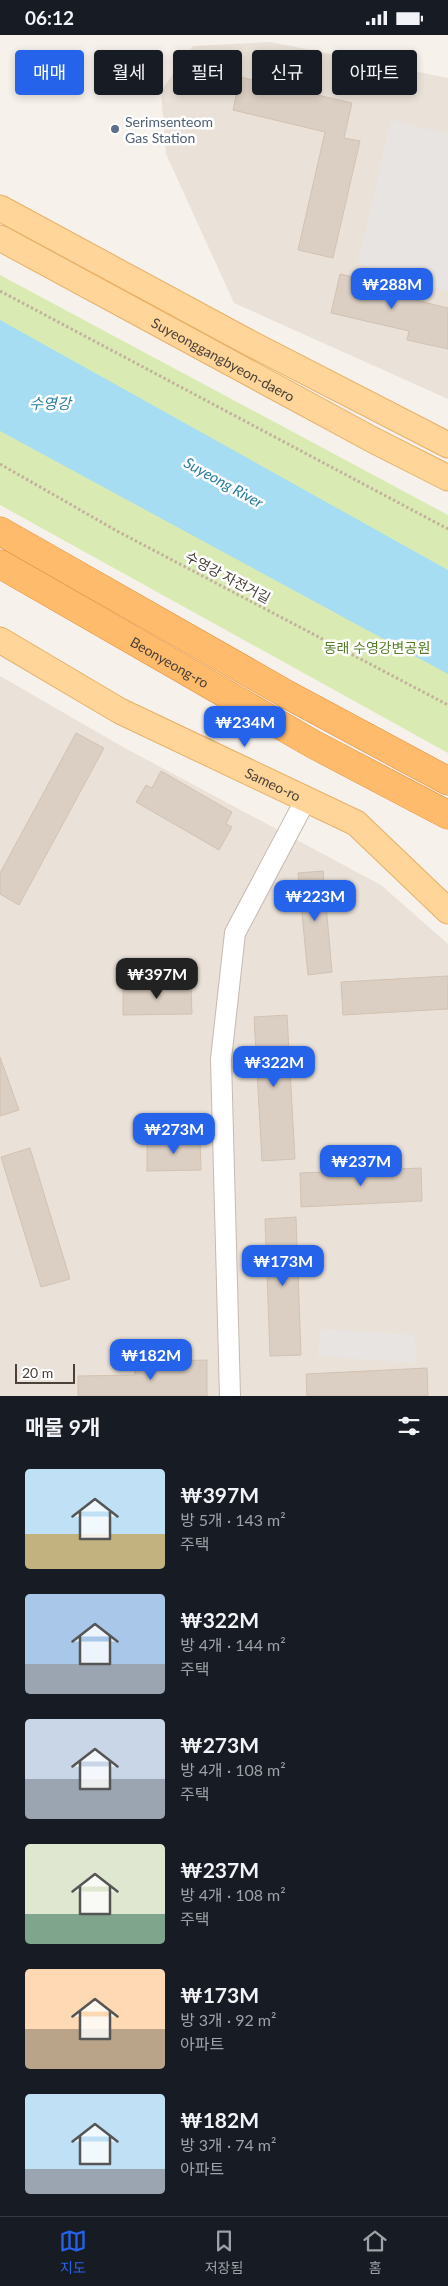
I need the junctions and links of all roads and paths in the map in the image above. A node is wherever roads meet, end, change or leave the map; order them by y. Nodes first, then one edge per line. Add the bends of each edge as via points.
1 (0, 208) edge
2 (0, 238) edge
3 (0, 291) edge
4 (448, 445) edge
5 (0, 464) edge
6 (448, 478) edge
7 (448, 529) edge
8 (0, 531) edge
9 (0, 563) edge
10 (0, 640) edge
11 (448, 705) edge
12 (448, 781) edge
13 (306, 799) junction
14 (448, 815) edge
15 (448, 911) edge
16 (230, 1396) edge

1 - 4 main road, Suyeonggangbyeon-daero via 246,341
2 - 6 main road, Suyeonggangbyeon-daero
3 - 7 path
5 - 11 path, 수영강 자전거길 via 117,531
8 - 12 highway, Beonyeong-ro via 279,691
9 - 14 highway, Beonyeong-ro via 313,744
10 - 13 main road, Sameo-ro via 120,711
13 - 15 main road, Sameo-ro via 356,823
13 - 16 lane via 235,933 221,1059

